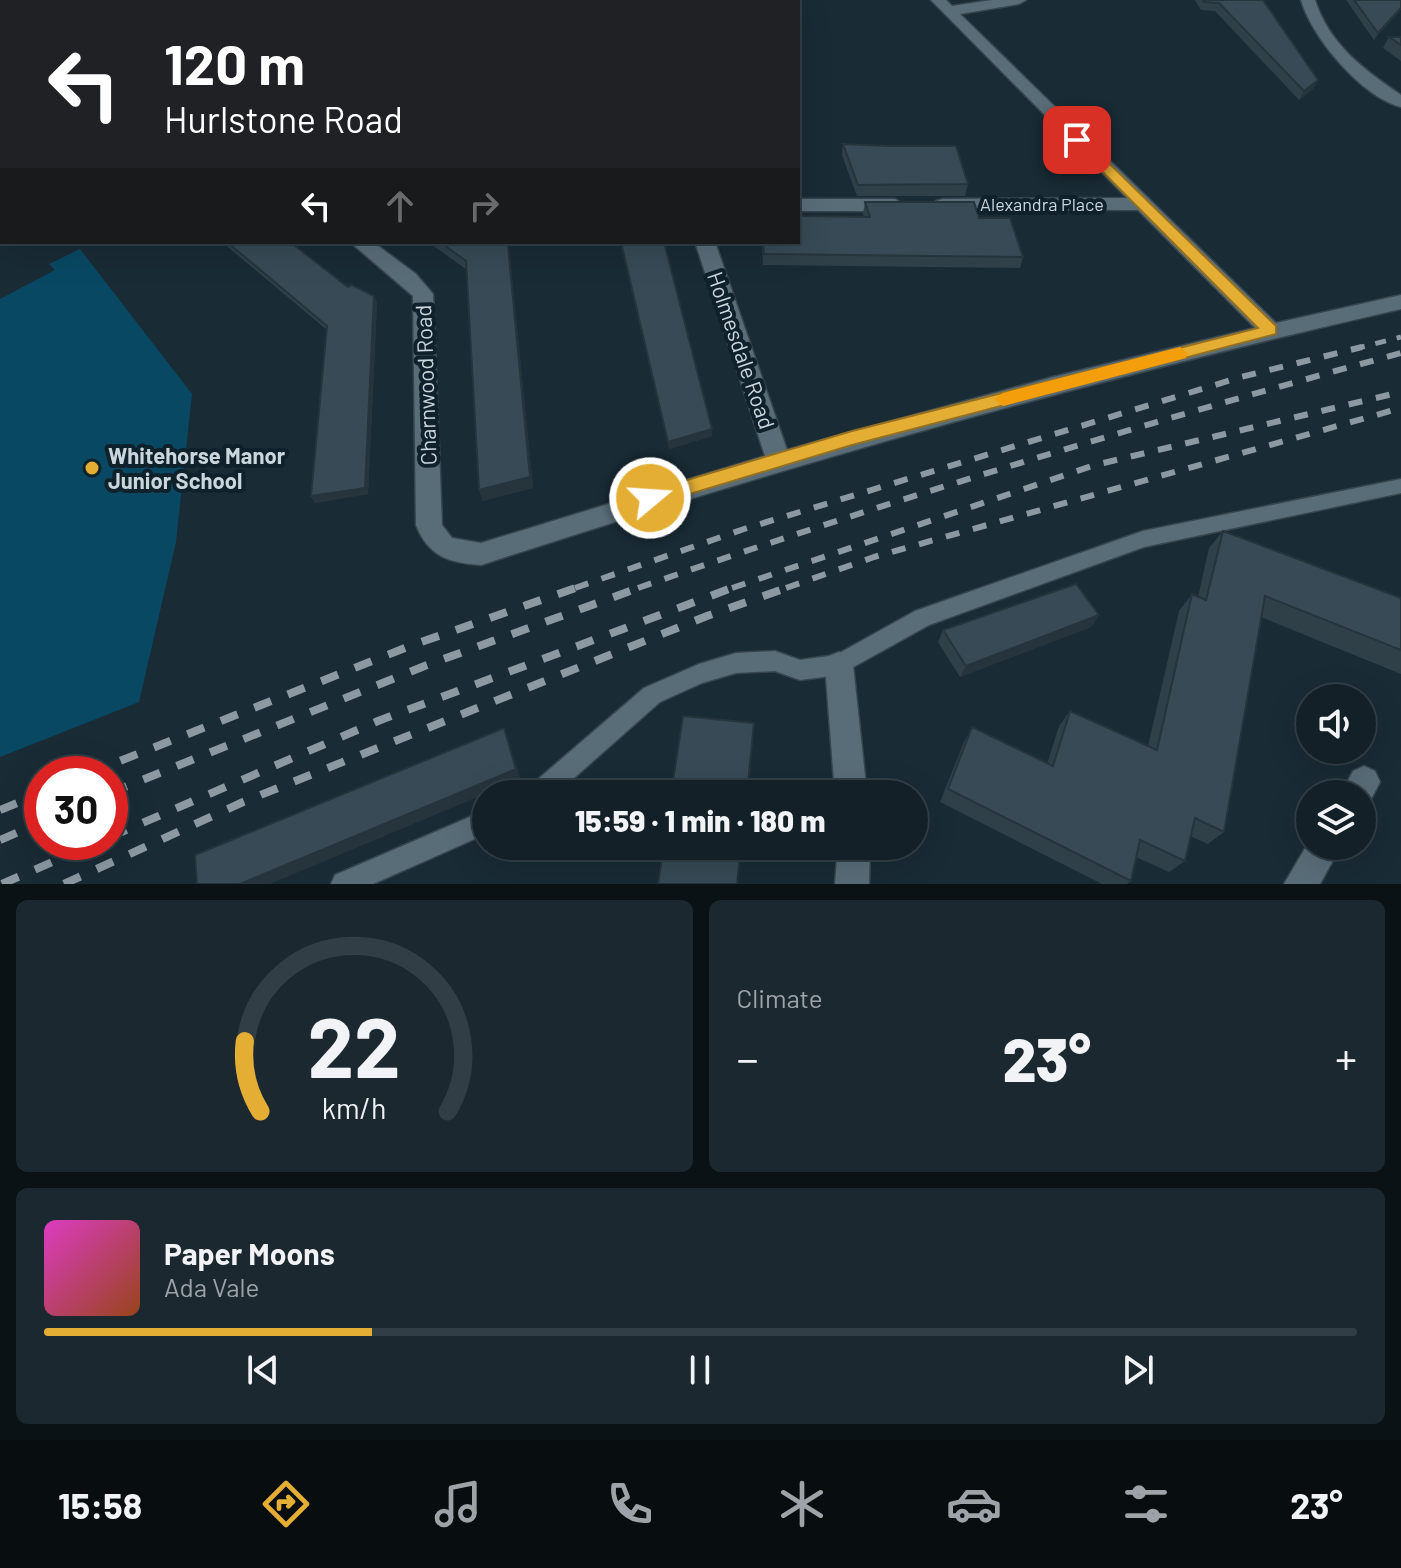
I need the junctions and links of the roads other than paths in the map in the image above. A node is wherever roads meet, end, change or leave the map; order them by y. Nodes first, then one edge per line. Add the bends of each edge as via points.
1 (1019, 0) edge
2 (1308, 0) edge
3 (944, 6) edge
4 (1401, 102) edge
5 (1141, 204) junction
6 (800, 205) edge
7 (363, 244) edge
8 (706, 244) edge
9 (1401, 302) edge
10 (1270, 330) junction
11 (778, 459) junction
12 (1401, 486) edge
13 (839, 665) junction
14 (554, 780) edge
15 (850, 780) edge
16 (472, 828) edge
17 (853, 860) edge
18 (1316, 860) edge
19 (344, 884) edge
20 (852, 884) edge
21 (1301, 884) edge

1 - 3 street
2 - 4 street via 1320,30 1337,52
3 - 5 street
5 - 6 street, Alexandra Place
5 - 10 street
7 - 11 street, Charnwood Road via 423,294 429,525 434,539 448,551 481,554
8 - 11 street, Holmesdale Road
9 - 10 street
10 - 11 street
12 - 13 lane via 1143,539 922,618
13 - 14 lane via 800,670 775,661 736,663 699,674 652,695
13 - 15 street
16 - 19 lane
17 - 20 street
18 - 21 street

